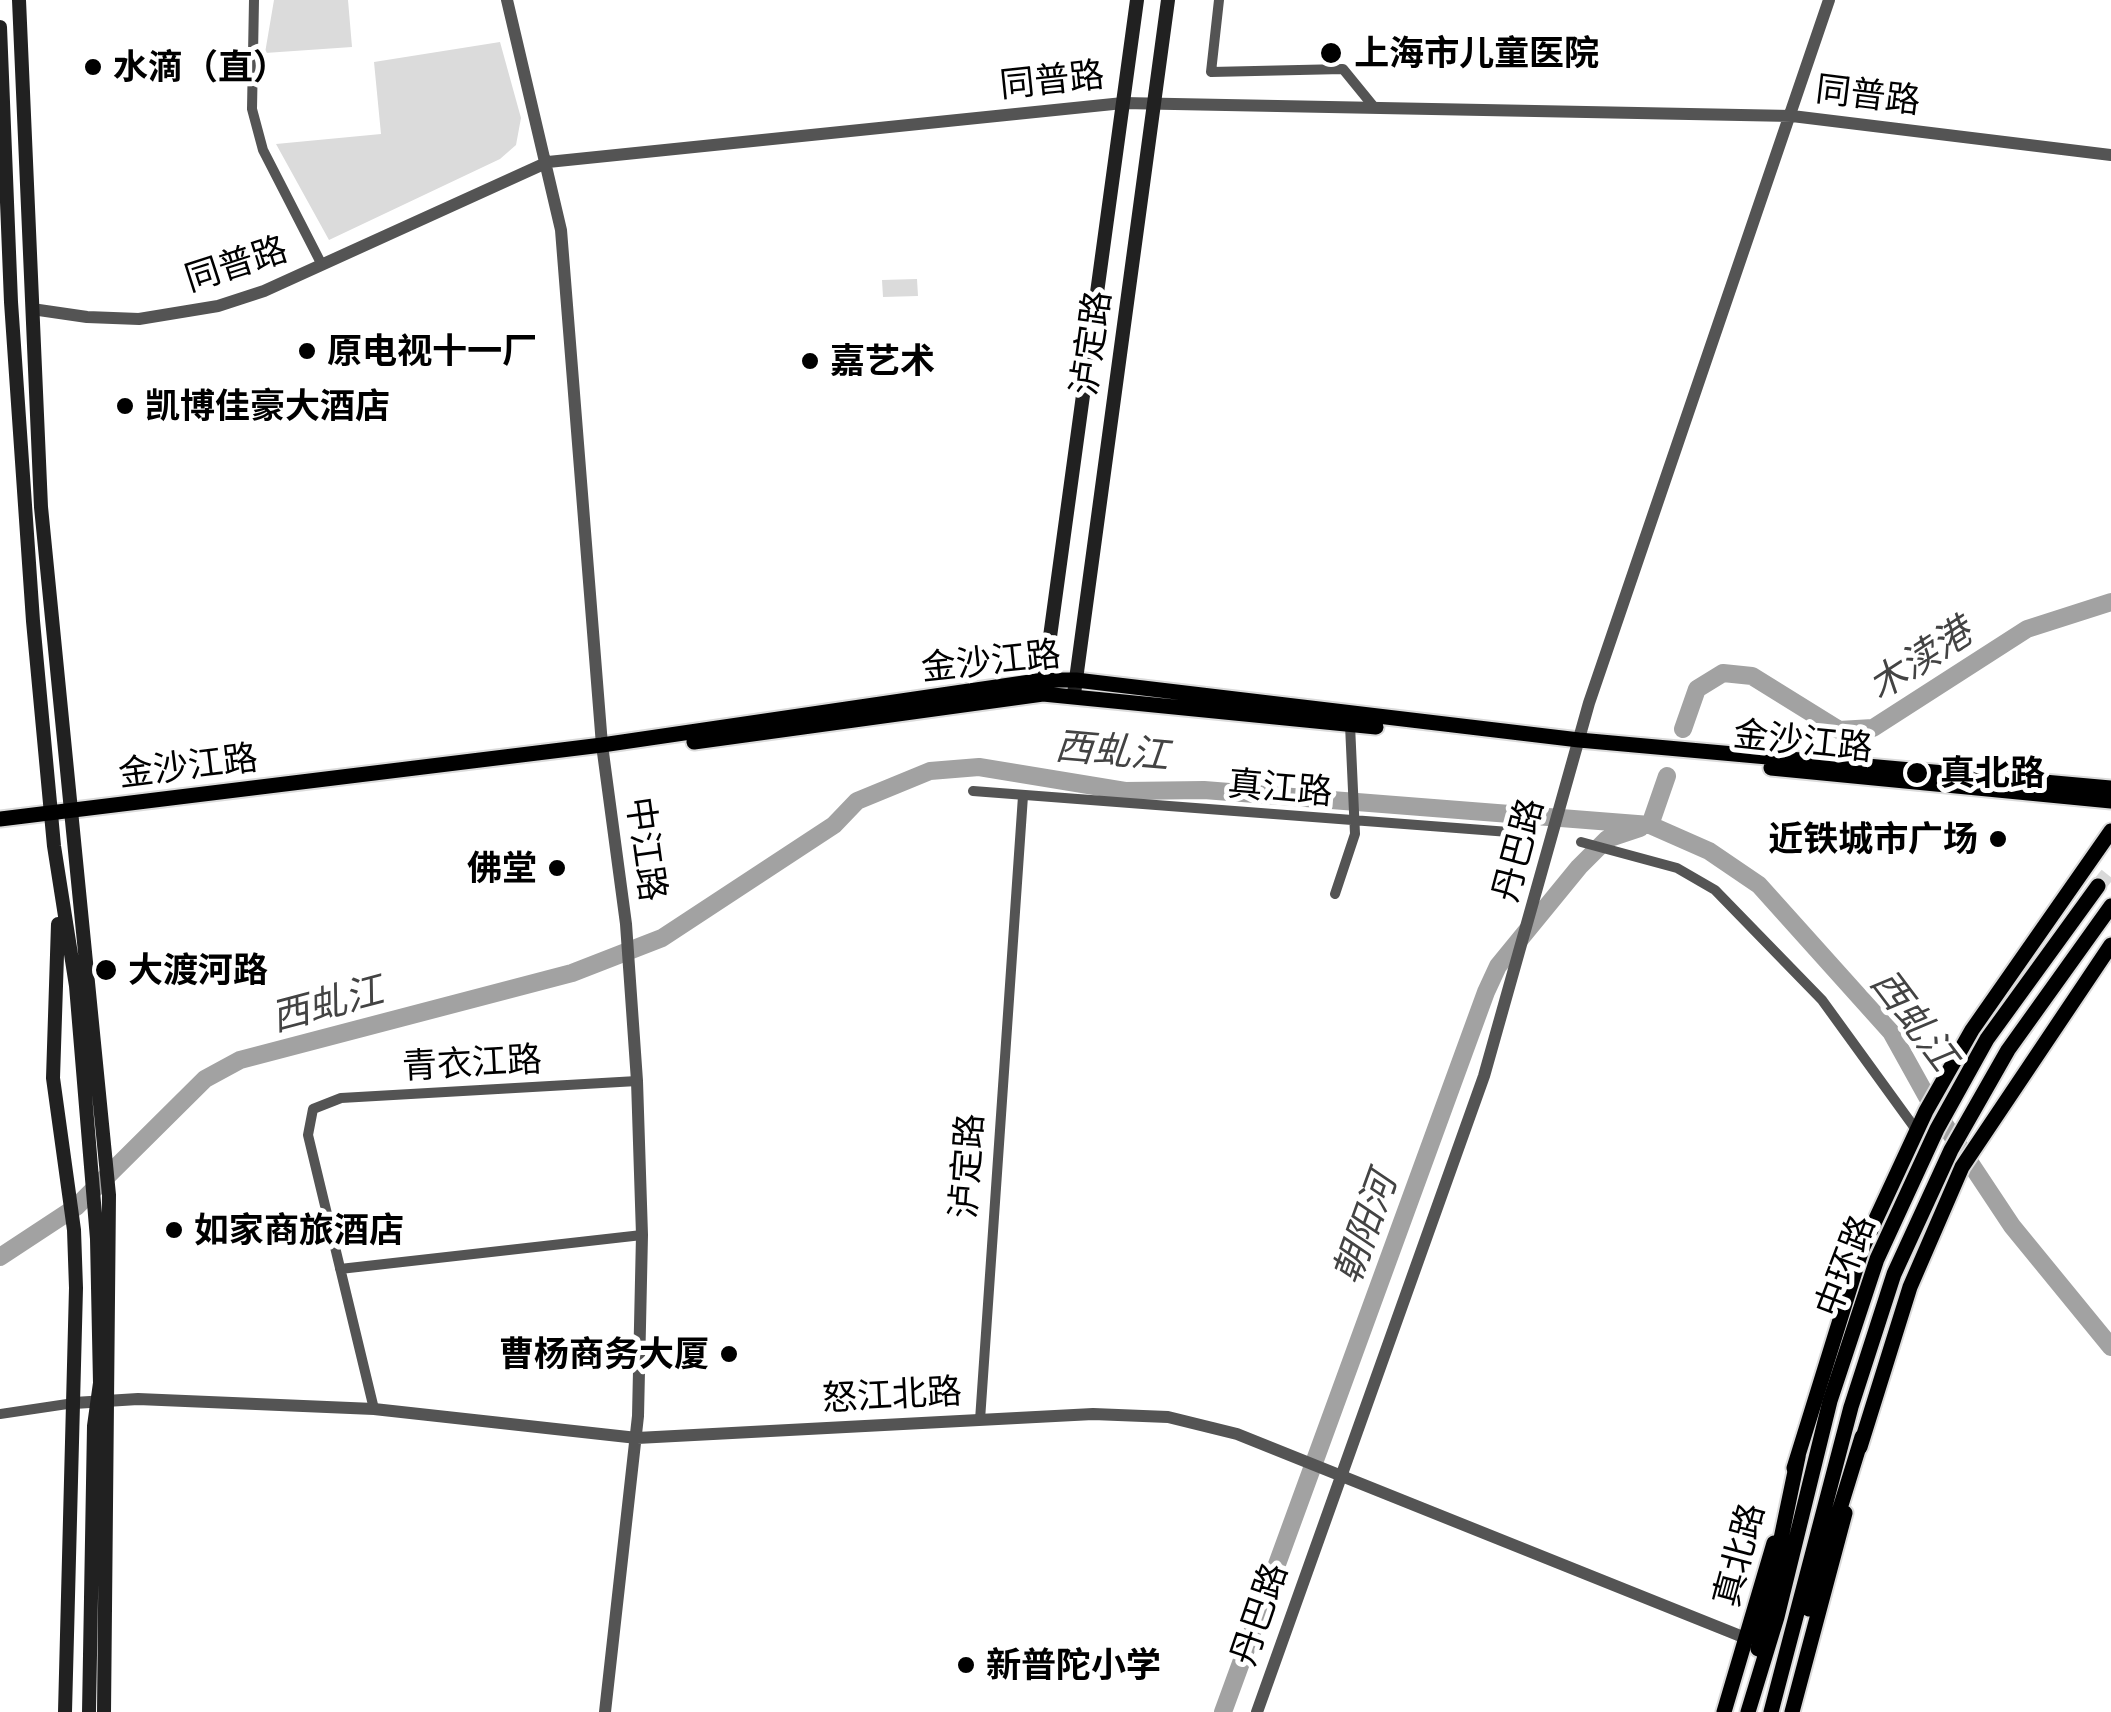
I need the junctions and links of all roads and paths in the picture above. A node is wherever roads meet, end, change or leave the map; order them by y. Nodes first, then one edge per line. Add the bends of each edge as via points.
1 (19, 0) edge
2 (254, 0) edge
3 (507, 0) edge
4 (1136, 0) edge
5 (1168, 0) edge
6 (1219, 0) edge
7 (1829, 0) edge
8 (0, 27) edge
9 (1154, 102) junction
10 (1123, 103) junction
11 (1374, 107) junction
12 (1792, 116) junction
13 (2111, 155) edge
14 (548, 162) junction
15 (322, 265) junction
16 (5, 299) edge
17 (32, 308) junction
18 (1043, 687) junction
19 (1075, 687) junction
20 (1350, 724) junction
21 (1577, 745) junction
22 (602, 750) junction
23 (2111, 788) edge
24 (974, 791) dead end
25 (1023, 796) junction
26 (2111, 801) edge
27 (73, 815) junction
28 (52, 818) junction
29 (0, 819) edge
30 (1355, 820) junction
31 (0, 828) edge
32 (2111, 830) edge
33 (1522, 833) dead end
34 (1582, 842) dead end
35 (2098, 886) tunnel mouth
36 (60, 893) junction
37 (1335, 894) dead end
38 (2111, 906) edge
39 (2111, 945) edge
40 (637, 1081) junction
41 (1917, 1131) junction
42 (642, 1235) junction
43 (340, 1269) junction
44 (104, 1400) junction
45 (74, 1403) junction
46 (374, 1409) junction
47 (0, 1414) edge
48 (980, 1420) junction
49 (1862, 1436) junction
50 (637, 1438) junction
51 (1798, 1457) junction
52 (1340, 1476) junction
53 (71, 1488) junction
54 (91, 1539) junction
55 (1748, 1639) junction
56 (1778, 1692) junction
57 (65, 1712) edge
58 (89, 1712) edge
59 (104, 1712) edge
60 (605, 1712) edge
61 (1256, 1712) edge
62 (1724, 1712) edge
63 (1740, 1712) edge
64 (1748, 1712) edge
65 (1771, 1712) edge
66 (1792, 1712) edge

1 - 17 main road
2 - 15 street via 252,109 264,150
3 - 14 street, 中江路
4 - 10 main road, 泸定路
5 - 9 main road, 泸定路
6 - 11 street via 1212,72 1343,70
7 - 12 street, 丹巴路
8 - 16 main road
9 - 10 street, 同普路
9 - 11 street, 同普路
9 - 19 main road, 泸定路
10 - 14 street, 同普路
10 - 18 main road, 泸定路
11 - 12 street, 同普路
12 - 13 street, 同普路
12 - 21 street, 丹巴路
14 - 15 street, 同普路
14 - 22 street, 中江路 via 567,287
15 - 17 street, 同普路 via 264,291 173,315 88,318
16 - 17 street
16 - 28 main road
17 - 27 main road via 49,600
18 - 19 main road, 金沙江路
18 - 22 main road, 金沙江路
19 - 20 main road, 金沙江路
19 - 21 main road, 金沙江路
20 - 21 main road, 金沙江路
20 - 30 street
21 - 23 main road, 金沙江路
21 - 26 main road, 金沙江路
21 - 52 street, 丹巴路 via 1510,990
22 - 27 main road, 金沙江路
22 - 40 street, 中江路 via 626,924
24 - 25 street, 真江路
25 - 30 street, 真江路
25 - 48 street, 泸定路
27 - 28 main road, 金沙江路
27 - 44 main road via 108,1168
28 - 29 main road, 金沙江路
28 - 31 main road, 金沙江路
28 - 36 main road
30 - 33 street, 真江路
30 - 37 street
32 - 41 main road, 真北路 via 1972,1030
34 - 41 street via 1689,873 1723,897 1822,1000
35 - 64 main road, 中环路 via 1987,1040 1937,1128 1877,1259
36 - 44 main road via 94,1181
36 - 45 main road via 52,1078 74,1230
38 - 56 main road, 中环路 via 2046,993 1967,1120 1894,1274
39 - 49 main road via 1962,1166 1904,1303
40 - 42 street, 中江路
40 - 43 street, 青衣江路 via 342,1098 312,1109 308,1135
41 - 51 main road, 真北路 via 1862,1249
42 - 43 street
42 - 50 street, 中江路
43 - 46 street
44 - 45 street, 怒江北路
44 - 46 street, 怒江北路
44 - 54 main road
44 - 59 main road
45 - 47 street, 怒江北路
45 - 53 main road
46 - 50 street, 怒江北路
48 - 50 street, 怒江北路
48 - 52 street, 怒江北路 via 1168,1417 1237,1434
49 - 56 main road
49 - 66 main road
50 - 60 street, 中江路
51 - 55 main road, 真北路
51 - 63 main road
52 - 55 street, 怒江北路
52 - 61 street, 丹巴路
53 - 54 main road
53 - 57 main road
54 - 58 main road
55 - 62 main road, 真北路
56 - 65 main road, 中环路

